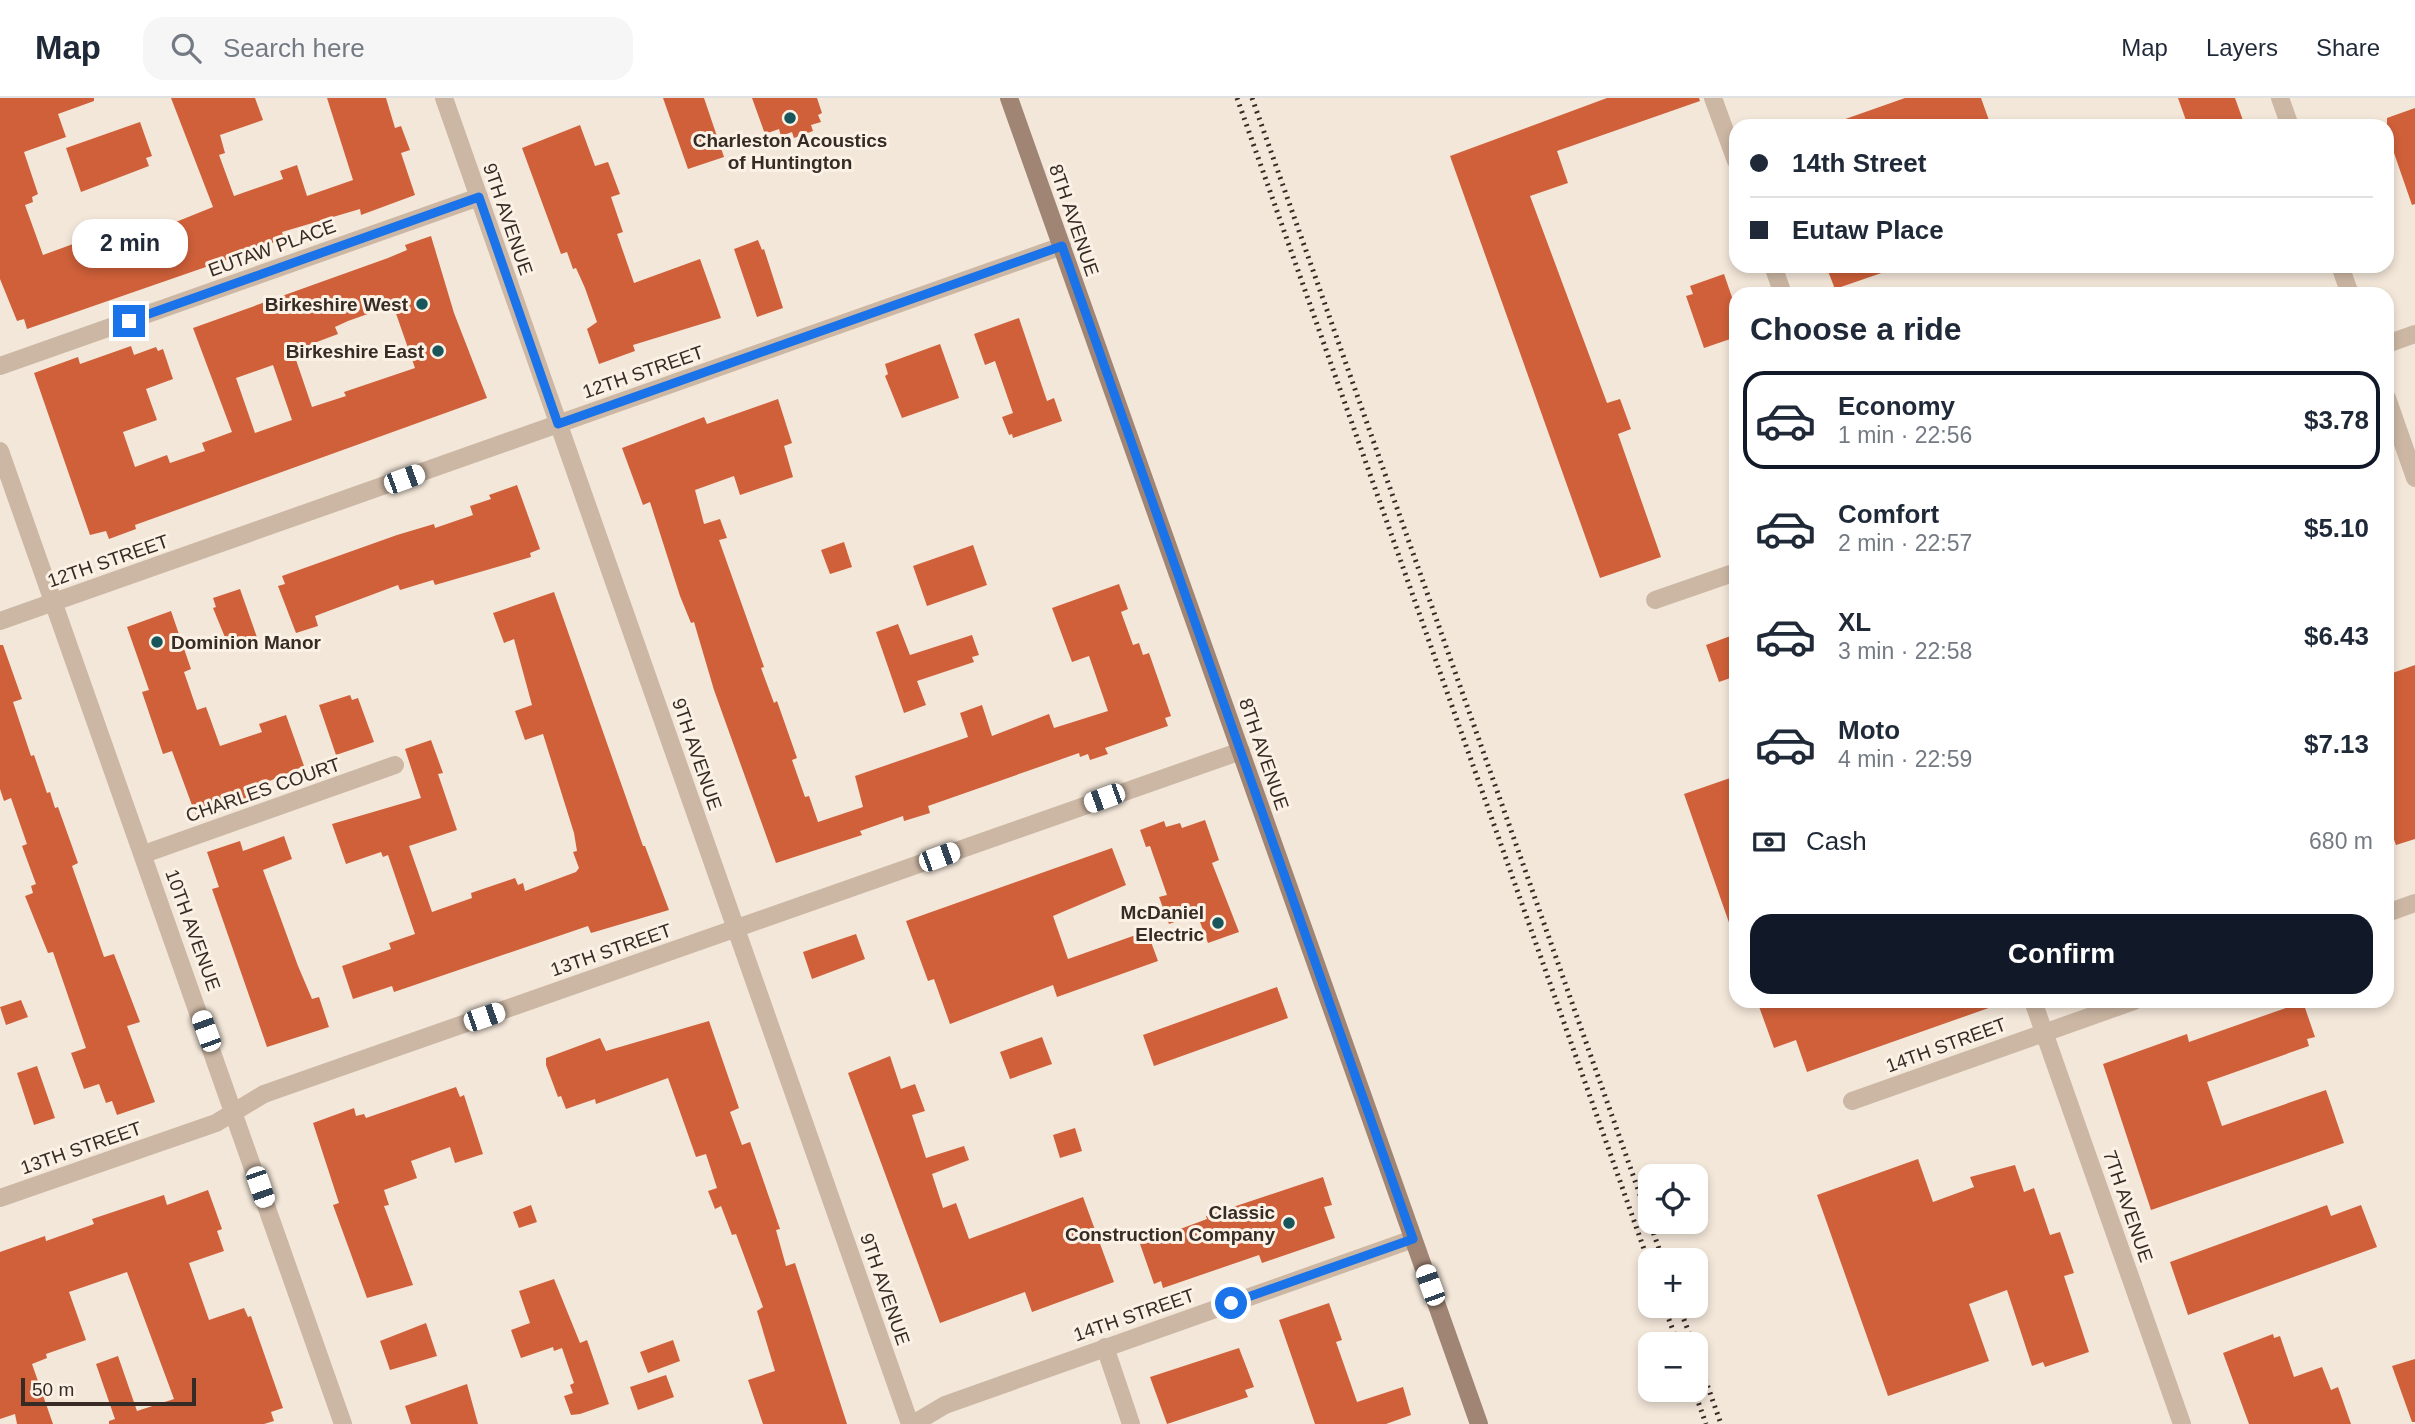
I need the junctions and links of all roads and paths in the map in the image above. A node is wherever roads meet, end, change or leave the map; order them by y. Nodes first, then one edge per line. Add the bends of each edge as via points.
1 (444, 98) edge
2 (1009, 98) edge
3 (1713, 98) edge
4 (2280, 98) edge
5 (2288, 119) edge
6 (1729, 142) edge
7 (479, 197) junction
8 (1062, 246) junction
9 (2415, 334) edge
10 (2394, 342) edge
11 (0, 366) edge
12 (2394, 418) edge
13 (558, 424) junction
14 (0, 451) edge
15 (2415, 478) edge
16 (1729, 574) edge
17 (1655, 600) dead end
18 (54, 602) junction
19 (0, 621) edge
20 (1241, 751) junction
21 (395, 765) dead end
22 (144, 854) junction
23 (2415, 902) edge
24 (2394, 910) edge
25 (737, 928) junction
26 (2035, 1008) edge
27 (2114, 1008) edge
28 (2044, 1032) junction
29 (1852, 1101) dead end
30 (234, 1113) junction
31 (0, 1198) edge
32 (1413, 1239) junction
33 (1105, 1347) junction
34 (343, 1424) edge
35 (911, 1424) edge
36 (1131, 1424) edge
37 (1479, 1424) edge
38 (2182, 1424) edge

1 - 7 street, 9TH AVENUE
2 - 8 main road, 8TH AVENUE
3 - 6 street
4 - 5 street
7 - 11 street, EUTAW PLACE
7 - 13 street, 9TH AVENUE
8 - 13 street, 12TH STREET
8 - 20 main road, 8TH AVENUE
9 - 10 street
12 - 15 street
13 - 18 street, 12TH STREET
13 - 25 street, 9TH AVENUE
14 - 18 street, 10TH AVENUE
16 - 17 street
18 - 19 street, 12TH STREET
18 - 22 street, 10TH AVENUE
20 - 25 street, 13TH STREET
20 - 32 main road, 8TH AVENUE
21 - 22 street, CHARLES COURT
22 - 30 street, 10TH AVENUE
23 - 24 street
25 - 30 street, 13TH STREET via 264,1094
25 - 35 street, 9TH AVENUE
26 - 28 street, 7TH AVENUE
27 - 28 street, 14TH STREET
28 - 29 street, 14TH STREET
28 - 38 street, 7TH AVENUE
30 - 31 street, 13TH STREET
30 - 34 street, 10TH AVENUE
32 - 33 street, 14TH STREET
32 - 37 main road, 8TH AVENUE
33 - 35 street, 14TH STREET via 933,1410
33 - 36 street

